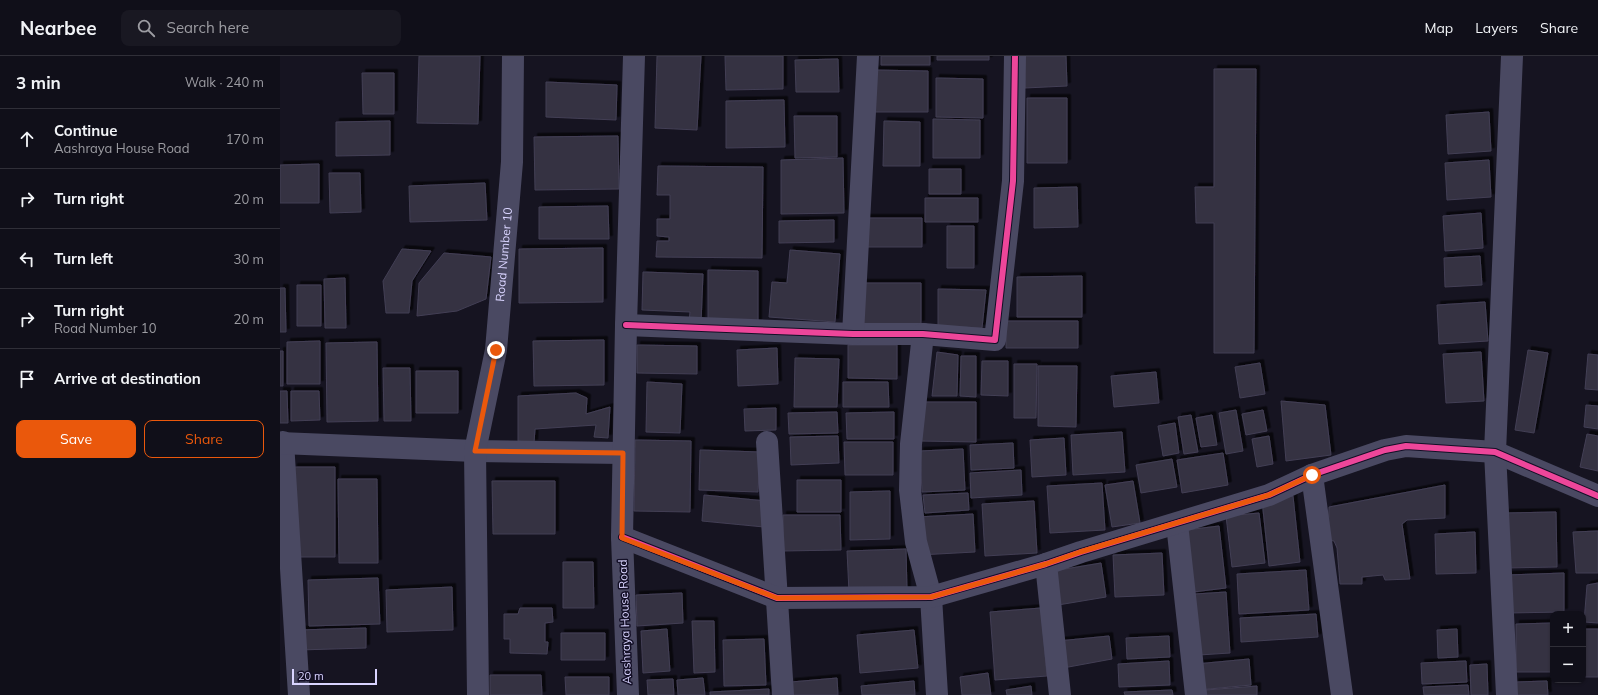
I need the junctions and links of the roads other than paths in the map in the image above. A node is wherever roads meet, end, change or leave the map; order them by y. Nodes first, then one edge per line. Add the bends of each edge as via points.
1 (513, 56) edge
2 (634, 56) edge
3 (868, 56) edge
4 (1014, 56) edge
5 (1512, 56) edge
6 (626, 325) junction
7 (853, 334) junction
8 (923, 334) junction
9 (281, 442) edge
10 (767, 442) dead end
11 (475, 451) junction
12 (1495, 452) junction
13 (623, 453) junction
14 (1312, 475) junction
15 (1598, 496) edge
16 (1177, 524) junction
17 (622, 538) junction
18 (1046, 564) junction
19 (931, 597) junction
20 (777, 598) junction
21 (299, 695) edge
22 (478, 695) edge
23 (628, 695) edge
24 (783, 695) edge
25 (937, 695) edge
26 (1060, 695) edge
27 (1196, 695) edge
28 (1342, 695) edge
29 (1507, 695) edge

1 - 11 street, Road Number 10 via 512,162 496,350
2 - 6 street
3 - 7 street
4 - 8 street via 1013,181 995,340
5 - 12 street
6 - 7 street
6 - 13 street
7 - 8 street
8 - 19 street via 911,444 910,490 916,542
9 - 11 street
9 - 21 street
10 - 20 street
11 - 13 street
11 - 22 street, Road Number 10
12 - 14 street, Aashraya House Road via 1406,446 1385,450
12 - 15 street, Aashraya House Road
12 - 29 street
13 - 17 street
14 - 16 street, Aashraya House Road via 1269,495
14 - 28 street
16 - 18 street, Aashraya House Road
16 - 27 street
17 - 20 street, Aashraya House Road
17 - 23 street, Aashraya House Road
18 - 19 street, Aashraya House Road
18 - 26 street
19 - 20 street, Aashraya House Road
19 - 25 street
20 - 24 street

